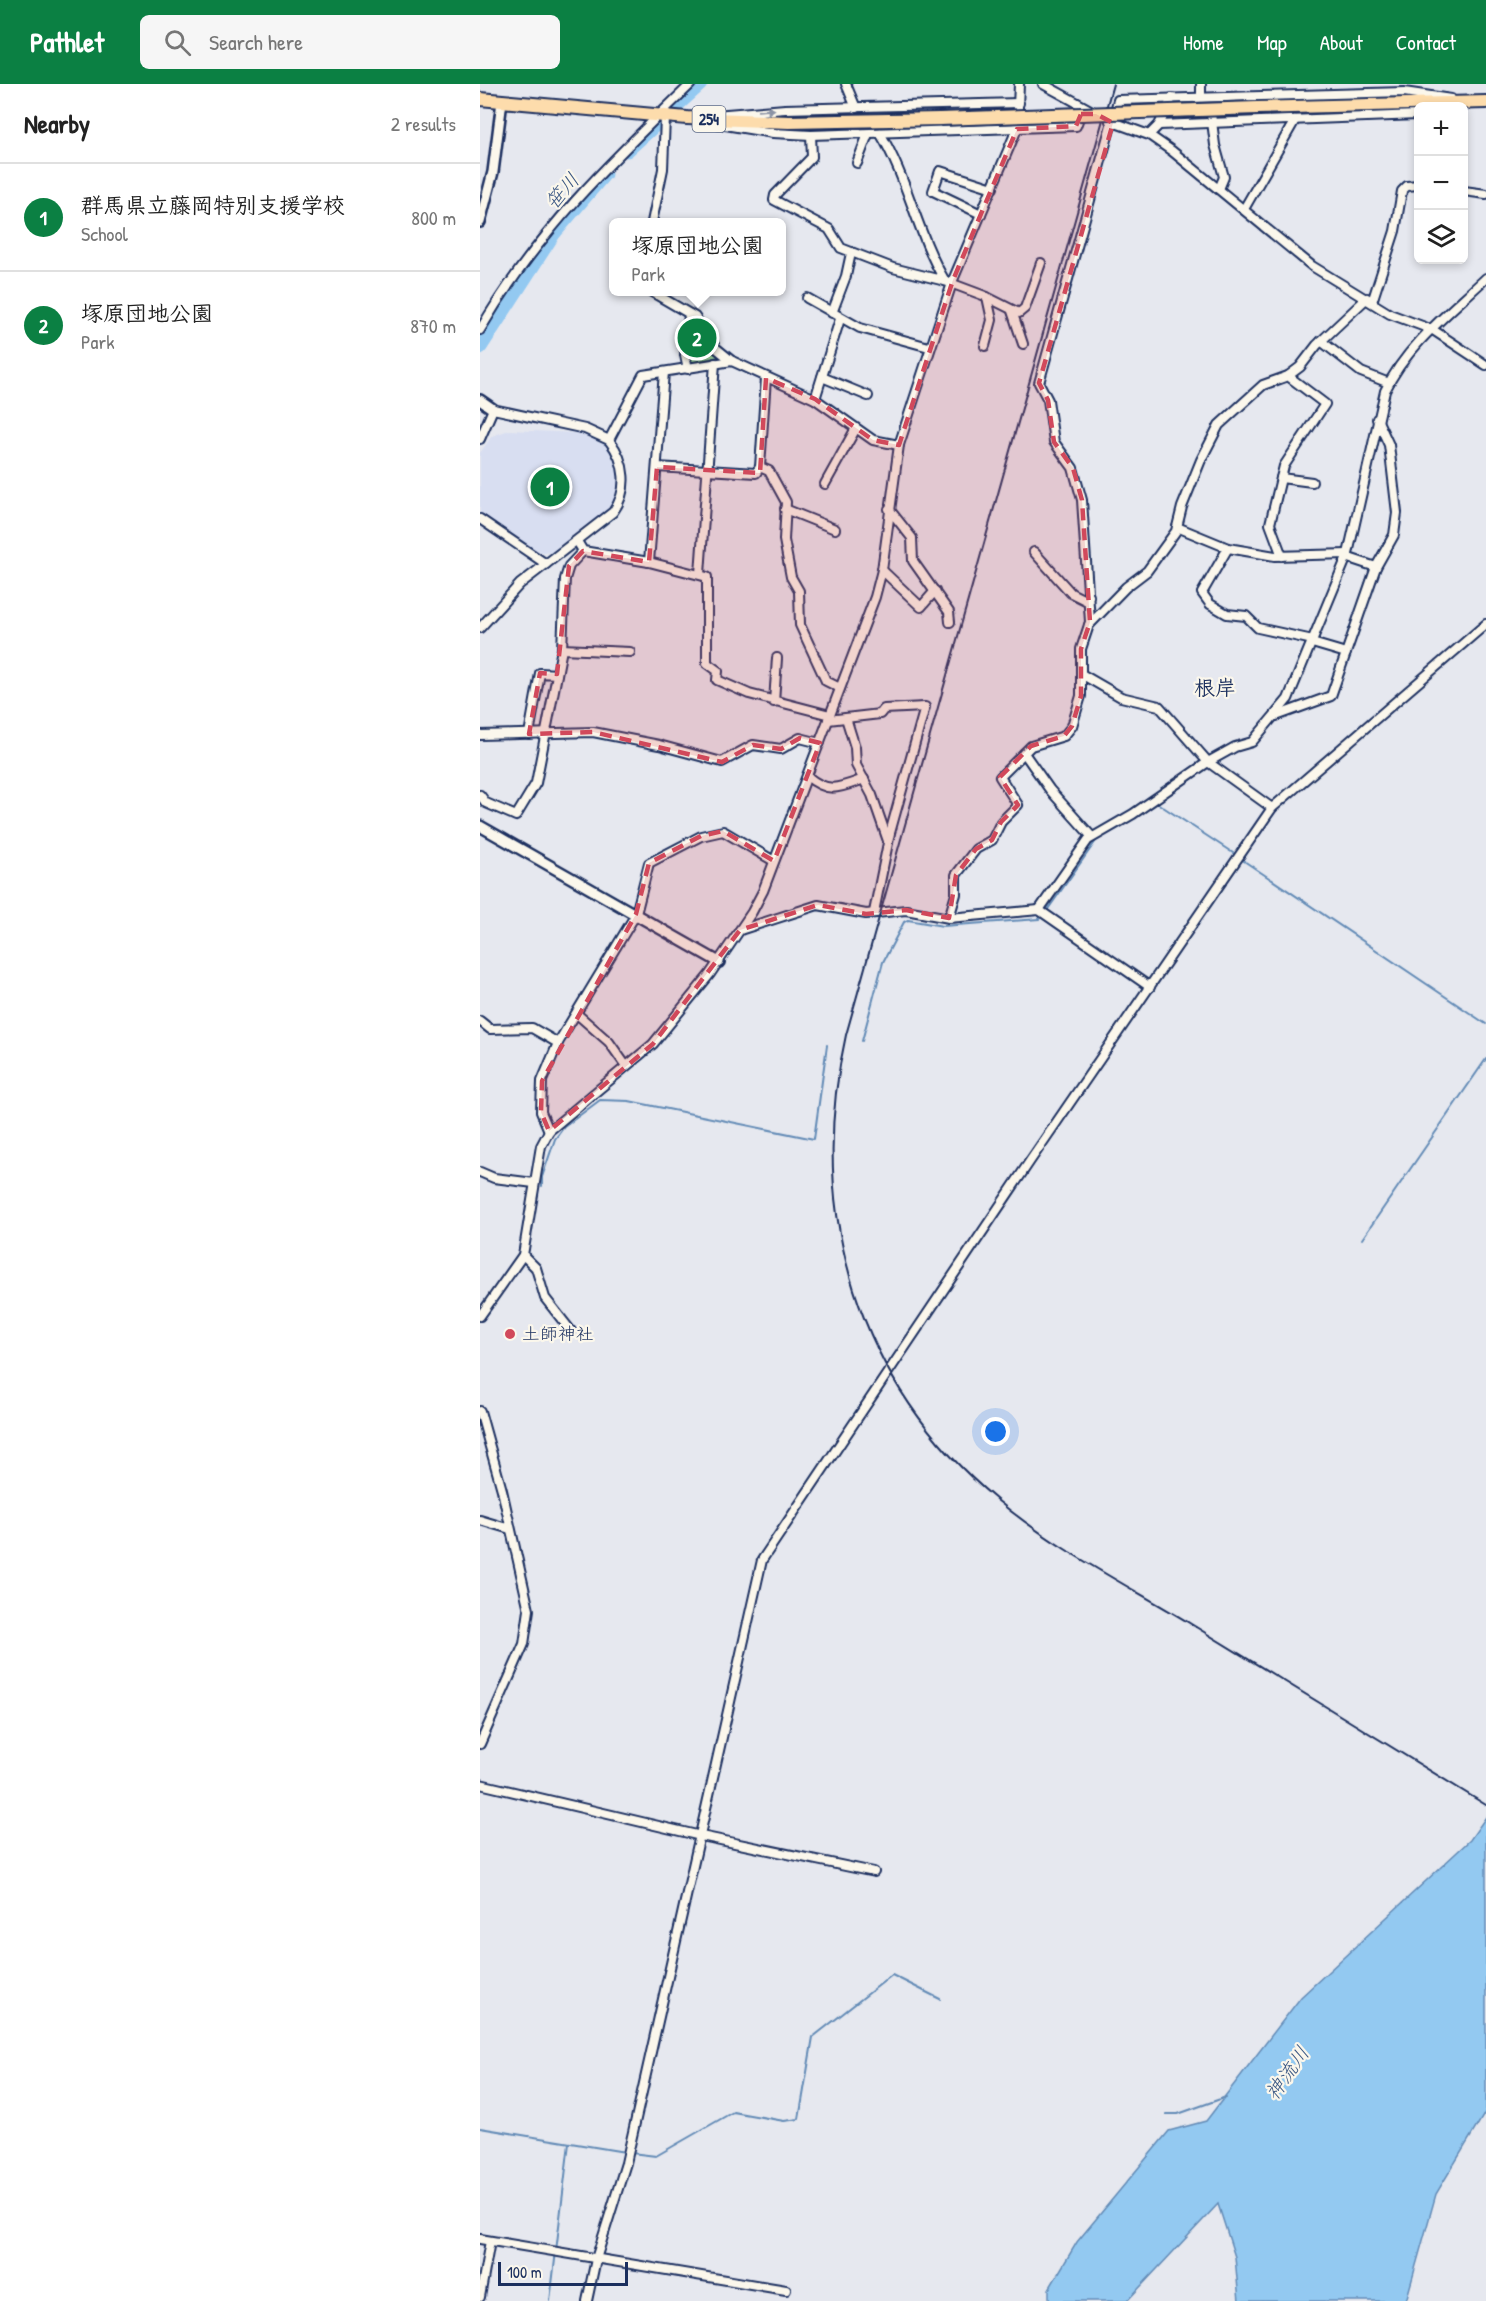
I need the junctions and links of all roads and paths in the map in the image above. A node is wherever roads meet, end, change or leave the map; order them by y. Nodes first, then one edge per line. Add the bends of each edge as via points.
1 (691, 84) edge
2 (846, 84) edge
3 (1019, 84) edge
4 (1043, 84) edge
5 (1201, 84) edge
6 (1341, 84) edge
7 (1337, 93) junction
8 (1205, 97) junction
9 (1172, 98) junction
10 (480, 99) edge
11 (502, 101) junction
12 (1459, 102) edge
13 (1486, 102) edge
14 (1019, 103) junction
15 (1468, 103) edge
16 (1414, 104) edge
17 (1083, 106) junction
18 (856, 108) junction
19 (1414, 115) edge
20 (661, 116) junction
21 (687, 118) junction
22 (1295, 120) junction
23 (1113, 123) junction
24 (1211, 124) junction
25 (1159, 125) junction
26 (1017, 129) junction
27 (868, 134) junction
28 (880, 134) junction
29 (811, 135) junction
30 (1149, 135) junction
31 (857, 163) dead end
32 (1414, 185) edge
33 (993, 188) junction
34 (1219, 189) junction
35 (1468, 192) edge
36 (1486, 194) edge
37 (1244, 209) junction
38 (981, 214) junction
39 (653, 218) edge
40 (480, 222) edge
41 (851, 253) junction
42 (1041, 263) dead end
43 (1486, 279) edge
44 (948, 283) junction
45 (660, 296) edge
46 (987, 297) junction
47 (807, 298) dead end
48 (1369, 300) junction
49 (1012, 311) junction
50 (832, 313) junction
51 (689, 314) junction
52 (840, 319) junction
53 (480, 330) edge
54 (1433, 330) junction
55 (1321, 341) junction
56 (1023, 344) dead end
57 (929, 346) junction
58 (985, 346) dead end
59 (732, 361) junction
60 (715, 363) junction
61 (1486, 365) edge
62 (688, 369) junction
63 (664, 372) junction
64 (1288, 376) junction
65 (822, 377) junction
66 (766, 378) junction
67 (1389, 383) junction
68 (868, 396) dead end
69 (815, 399) junction
70 (480, 400) edge
71 (493, 409) junction
72 (1377, 419) junction
73 (855, 430) junction
74 (480, 439) edge
75 (609, 440) junction
76 (899, 445) junction
77 (657, 467) junction
78 (760, 467) junction
79 (706, 471) junction
80 (1281, 478) junction
81 (1312, 482) dead end
82 (825, 484) dead end
83 (890, 508) junction
84 (785, 509) junction
85 (480, 519) edge
86 (1176, 527) junction
87 (835, 529) dead end
88 (577, 541) junction
89 (1228, 549) junction
90 (583, 551) junction
91 (1034, 552) dead end
92 (1282, 555) junction
93 (1347, 556) junction
94 (649, 562) junction
95 (546, 564) junction
96 (1376, 567) junction
97 (882, 570) junction
98 (700, 574) junction
99 (935, 591) junction
100 (1089, 596) junction
101 (950, 622) dead end
102 (1486, 624) edge
103 (1089, 626) junction
104 (480, 628) edge
105 (1312, 641) junction
106 (562, 649) junction
107 (630, 652) dead end
108 (1346, 653) junction
109 (777, 658) dead end
110 (557, 674) junction
111 (1083, 675) junction
112 (840, 688) junction
113 (774, 702) junction
114 (1276, 716) junction
115 (829, 718) junction
116 (846, 718) junction
117 (529, 734) junction
118 (546, 734) junction
119 (480, 735) edge
120 (820, 743) junction
121 (1024, 753) junction
122 (1208, 762) junction
123 (807, 776) junction
124 (864, 779) junction
125 (480, 795) edge
126 (1272, 808) junction
127 (480, 826) edge
128 (1092, 837) junction
129 (888, 841) junction
130 (774, 861) junction
131 (1039, 910) junction
132 (874, 912) junction
133 (636, 914) junction
134 (949, 918) junction
135 (740, 930) junction
136 (718, 962) junction
137 (1150, 987) junction
138 (577, 1014) junction
139 (480, 1021) edge
140 (558, 1043) junction
141 (626, 1066) junction
142 (549, 1131) junction
143 (480, 1172) edge
144 (534, 1183) junction
145 (523, 1255) junction
146 (480, 1316) edge
147 (571, 1331) dead end
148 (480, 1411) edge
149 (480, 1520) edge
150 (510, 1529) junction
151 (480, 1744) edge
152 (480, 1784) edge
153 (701, 1836) junction
154 (874, 1872) dead end
155 (480, 2239) edge
156 (490, 2241) junction
157 (597, 2259) junction
158 (786, 2290) dead end
159 (480, 2297) edge
160 (587, 2301) edge

1 - 20 street
2 - 18 street
3 - 14 street
4 - 17 street
5 - 8 street
6 - 7 street
7 - 8 street
7 - 12 street via 1404,92
8 - 9 street
8 - 24 street
9 - 23 street via 1118,100
9 - 25 street
10 - 11 highway, 254
11 - 20 highway, 254
11 - 40 street via 493,172
13 - 15 highway, 254
14 - 18 street
14 - 26 street
16 - 21 highway, 254, bridge via 789,122
17 - 23 street
17 - 26 street via 1076,126
21 -> 18 street via 764,110
19 - 22 street
20 - 21 highway, 254
20 - 39 street via 663,170
20 - 53 street via 608,163 568,206
21 - 29 street via 772,133
22 - 24 street
22 - 37 street
23 - 30 street
23 - 100 street via 1039,383 1048,400 1054,442 1073,468 1083,500
24 - 25 street
24 - 34 street via 1224,177
25 - 30 street
26 - 28 street
26 - 33 street
27 - 28 street
27 - 29 street
27 - 31 street
28 - 44 street via 898,164 930,256
29 - 41 street via 812,157 774,200 829,229 841,248
30 - 34 street
32 - 48 street via 1402,191 1395,231
33 - 38 street
33 - 38 street via 940,171 933,191
34 - 37 street
35 - 36 street
37 - 48 street via 1312,266
38 - 44 street
41 - 44 street
41 - 50 street
42 - 49 street via 1025,308 1018,313
43 - 54 street
44 - 46 street
44 - 57 street
45 - 51 street
46 - 49 street
46 - 58 street via 992,320
47 - 50 street
48 - 54 street via 1390,314
48 - 55 street
49 - 56 street
50 - 52 street
51 - 59 street via 716,348
51 - 62 street via 685,355
52 - 57 street via 879,335
52 - 65 street
54 - 61 street
54 - 67 street
55 - 64 street
55 - 67 street via 1361,372
57 - 76 street
59 - 60 street
59 - 66 street
60 - 62 street
60 - 79 street
62 - 63 street
63 - 75 street via 643,375
63 - 77 street
64 - 80 street via 1325,404 1284,466
64 - 86 street via 1263,385 1219,425
65 - 68 street
65 - 69 street
66 - 69 street
66 - 78 street
67 - 72 street
69 - 73 street
70 - 71 street
71 - 74 street
71 - 75 street via 585,429
72 - 93 street
72 - 96 street via 1389,445 1396,513 1394,535
73 - 76 street via 873,440
73 - 82 street
75 - 88 street via 625,478 621,502
76 - 83 street
77 - 79 street
77 - 94 street
78 - 79 street via 756,473
78 - 84 street via 769,471 786,502
79 - 98 street
80 - 81 street
80 - 92 street via 1270,524
83 - 97 street
83 - 99 street via 912,538 913,561
84 - 87 street
84 - 112 street via 784,540 791,577 799,591 800,625 826,681
85 - 95 street
86 - 89 street
86 - 103 street via 1147,572 1126,587
88 - 90 street
88 - 95 street
89 - 92 street
89 - 105 street via 1202,593 1210,604 1227,614 1246,616 1258,628
90 - 94 street
90 - 106 street via 565,579
91 - 100 street via 1071,593 1085,600
92 - 93 street
93 - 96 street
93 - 105 street
94 - 98 street
95 - 104 street via 508,596
96 - 108 street
97 - 99 street via 921,607
97 - 112 street
98 - 113 street via 707,577 707,663 718,670 717,680
99 - 101 street via 949,612
100 - 103 street
102 - 126 street
103 - 111 street via 1081,649
105 - 108 street
105 - 114 street via 1288,699
106 - 107 street
106 - 110 street
108 - 114 street via 1331,696
109 - 113 street
110 - 117 street via 540,674
110 - 118 street
111 - 121 street via 1072,726 1064,736 1031,746
111 - 122 street via 1121,697 1159,706
112 - 115 street
113 - 115 street
114 - 122 street via 1252,742
115 - 116 street
115 - 120 street
116 - 124 street via 856,765
116 - 129 street via 880,714 884,709 925,707
117 - 118 street
117 - 119 street
118 - 120 street via 593,732 722,762 753,744 781,749 800,738
118 - 125 street via 536,783 516,816 486,803
120 - 123 street
121 - 128 street via 1050,790
121 - 134 street via 1000,777 1018,804 1001,822 992,840 976,849 956,875 956,894
122 - 126 street
122 - 128 street
123 - 124 street via 818,786 837,789
123 - 130 street
124 - 129 street
126 - 137 street
127 - 133 street
128 - 131 street
129 - 132 street
130 - 133 street via 723,831 701,836 649,863
130 - 135 street via 763,891
131 - 134 street
131 - 137 street
132 - 134 street via 906,910
132 - 135 street via 818,905
133 - 136 street
133 - 138 street
135 - 136 street
136 - 141 street via 652,1044
137 - 153 street via 762,1560
138 - 140 street
138 - 141 street via 609,1042
139 - 140 street via 490,1029 532,1028
140 - 142 street via 542,1081 541,1112
141 - 142 street
142 - 144 street via 541,1146
143 - 144 street via 494,1178
144 - 145 street
145 - 146 street
145 - 147 street via 536,1268 545,1298
148 - 150 street
149 - 150 street
150 - 151 street via 529,1610 526,1636
152 - 153 street
153 - 154 street
153 - 157 street via 626,2163
155 - 156 street
156 - 157 street
156 - 159 street
157 - 158 street
157 - 160 street

